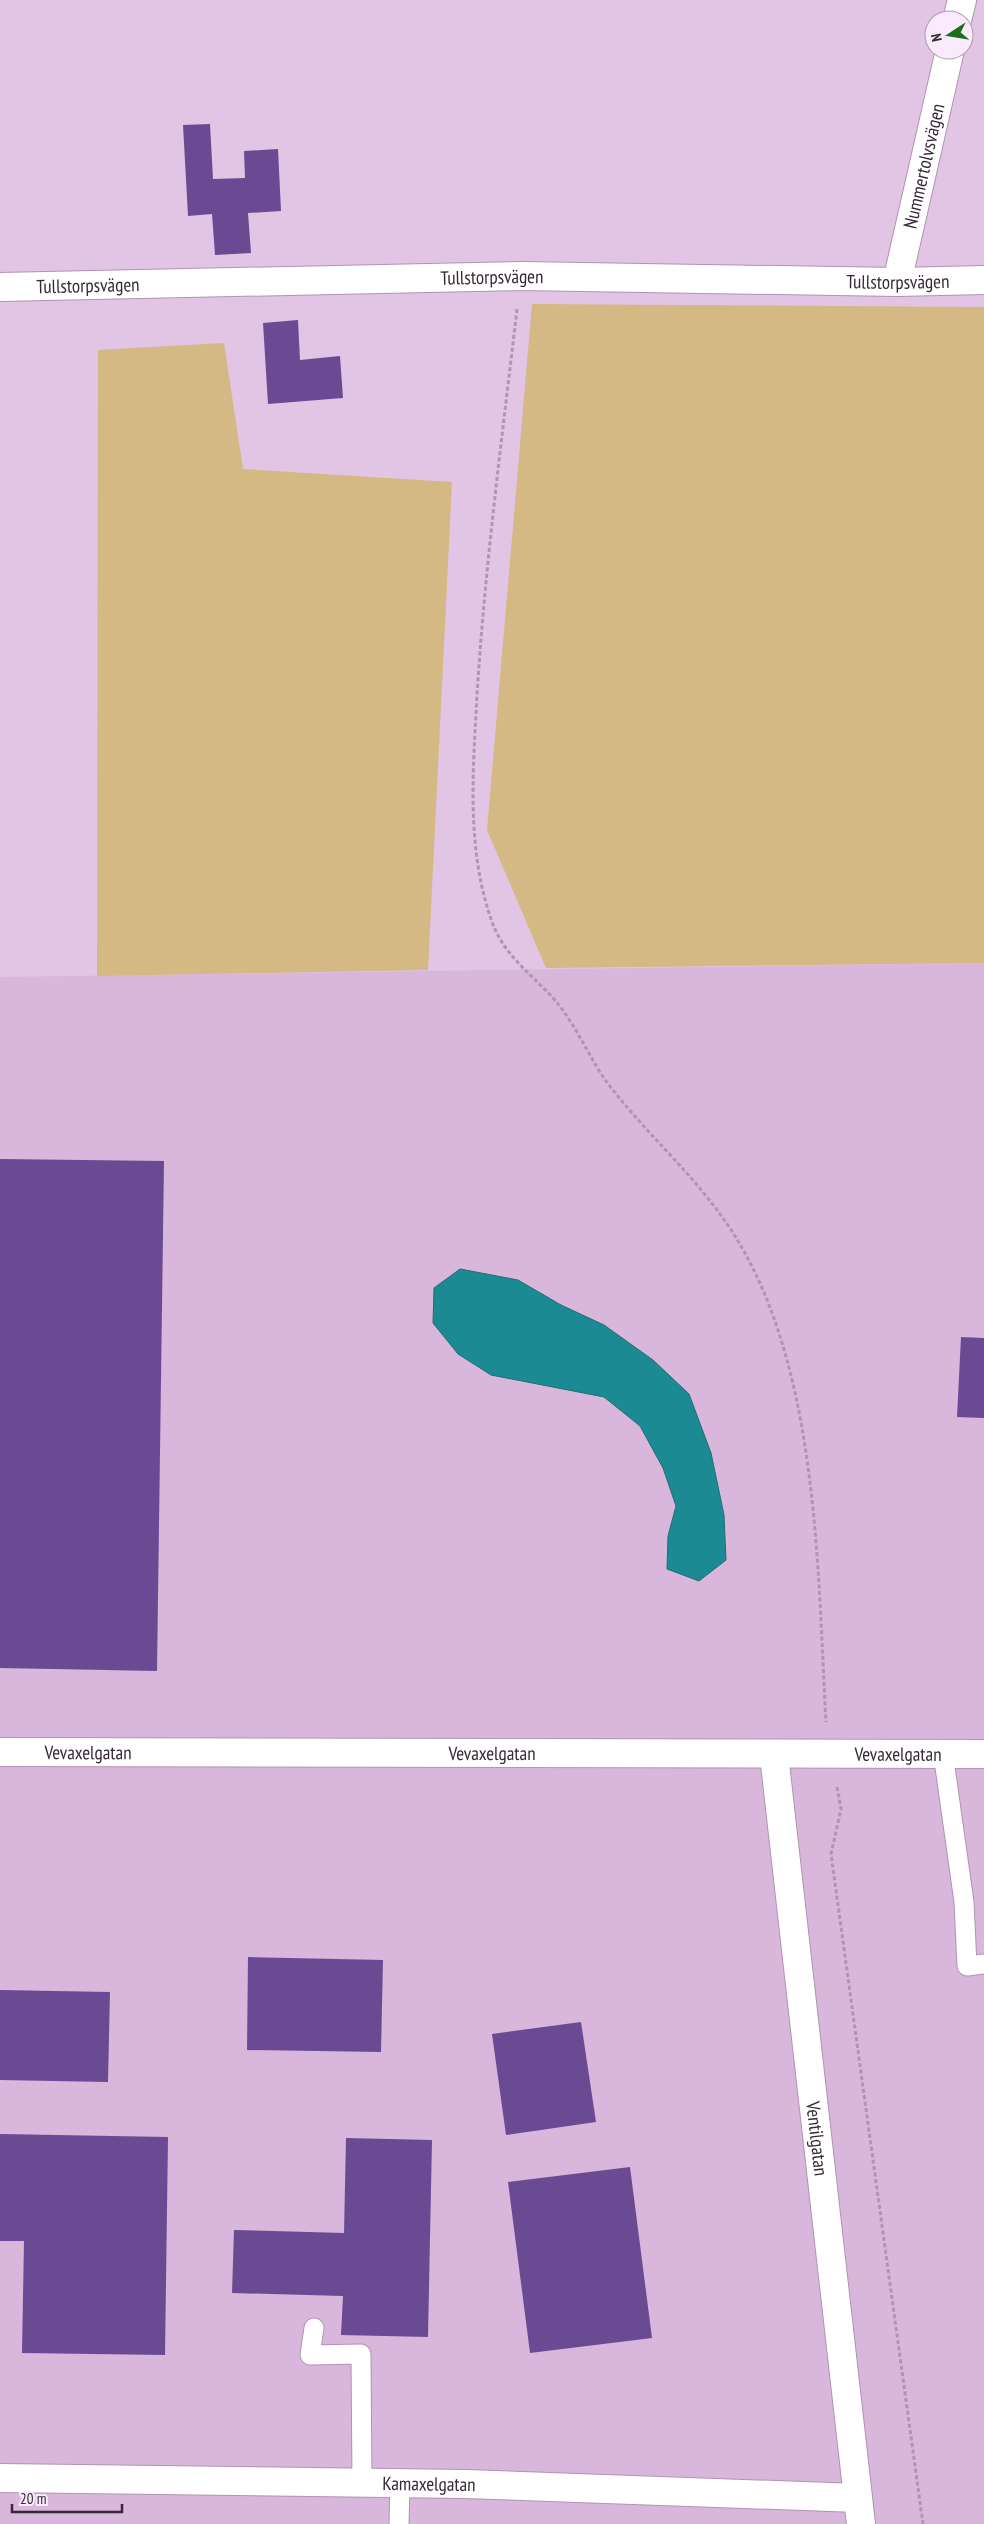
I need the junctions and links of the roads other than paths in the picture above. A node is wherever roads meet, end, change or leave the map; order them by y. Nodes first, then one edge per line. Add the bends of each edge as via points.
1 (948, 60) edge
2 (984, 280) edge
3 (897, 282) junction
4 (0, 287) edge
5 (0, 1752) edge
6 (943, 1754) junction
7 (984, 1754) edge
8 (774, 1755) junction
9 (984, 1964) edge
10 (314, 2328) dead end
11 (0, 2478) edge
12 (362, 2483) junction
13 (400, 2483) junction
14 (859, 2511) edge
15 (399, 2524) edge

1 - 3 street, Nummertolvsvägen
2 - 3 street, Tullstorpsvägen
3 - 4 street, Tullstorpsvägen via 521,276
5 - 8 street, Vevaxelgatan
6 - 7 street, Vevaxelgatan
6 - 8 street, Vevaxelgatan
6 - 9 lane via 964,1902 967,1966
8 - 14 street, Ventilgatan
10 - 12 lane via 310,2356 361,2354
11 - 12 street, Kamaxelgatan
12 - 13 street, Kamaxelgatan
13 - 14 street, Kamaxelgatan
13 - 15 lane

